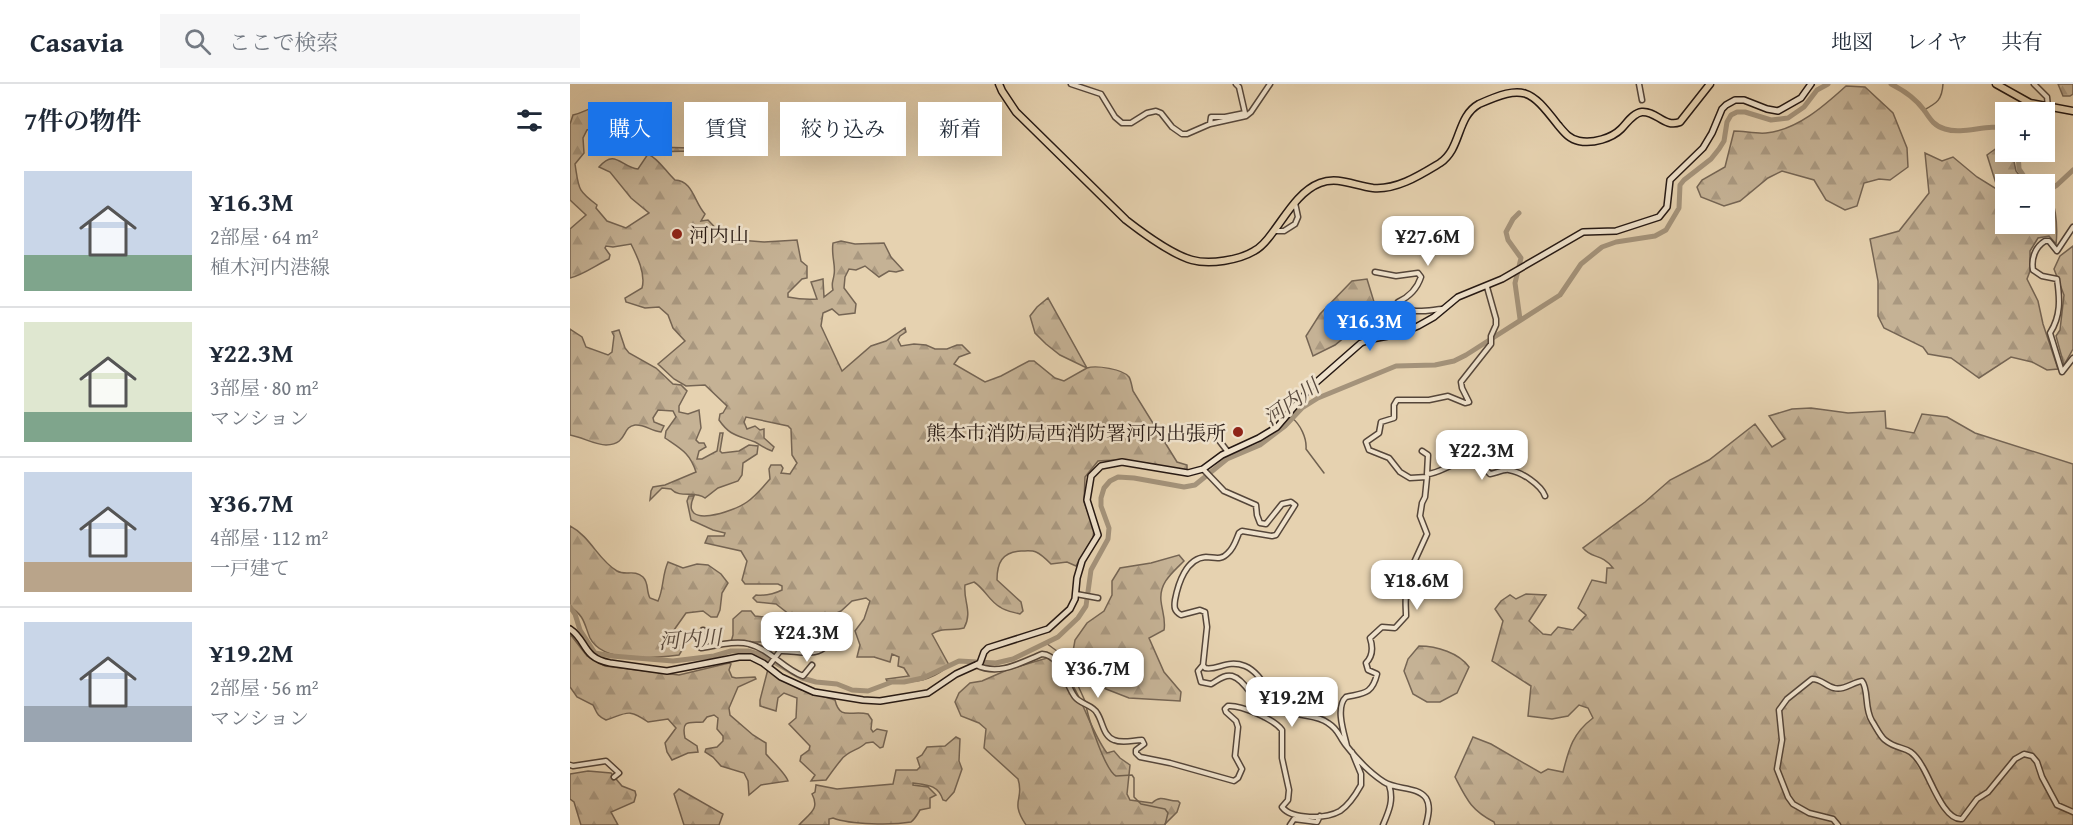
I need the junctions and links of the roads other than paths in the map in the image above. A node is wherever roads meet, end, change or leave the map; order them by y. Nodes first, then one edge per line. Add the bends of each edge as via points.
1 (999, 84) edge
2 (1071, 84) edge
3 (1236, 84) edge
4 (1270, 84) edge
5 (1639, 84) edge
6 (1710, 84) edge
7 (1811, 84) edge
8 (1996, 84) edge
9 (2034, 84) edge
10 (1642, 100) dead end
11 (2031, 102) edge
12 (2048, 102) edge
13 (2055, 108) edge
14 (2073, 111) edge
15 (1210, 124) junction
16 (1295, 203) junction
17 (2073, 227) edge
18 (1274, 231) junction
19 (1375, 272) dead end
20 (1487, 286) junction
21 (1442, 309) junction
22 (2073, 358) edge
23 (1212, 427) dead end
24 (1422, 451) dead end
25 (1228, 452) junction
26 (1204, 470) junction
27 (1427, 476) junction
28 (1545, 496) dead end
29 (1076, 594) junction
30 (1098, 598) dead end
31 (570, 629) edge
32 (703, 630) dead end
33 (824, 648) dead end
34 (774, 659) junction
35 (978, 664) junction
36 (812, 665) dead end
37 (1203, 665) junction
38 (769, 666) junction
39 (1264, 717) junction
40 (1349, 748) junction
41 (570, 765) edge
42 (614, 777) dead end
43 (1389, 784) junction
44 (2073, 812) edge
45 (1320, 816) junction
46 (1290, 825) edge
47 (1383, 825) edge
48 (1426, 825) edge
49 (1838, 825) edge

1 - 18 main road via 1011,105 1124,218 1178,254 1205,261 1248,255
2 - 15 street via 1101,94 1122,123 1131,123 1151,111 1161,113 1182,134
3 - 15 street via 1245,113 1211,117
4 - 15 street via 1246,116
5 - 10 street
6 - 16 main road via 1680,122 1668,124 1642,112 1612,136 1589,142 1564,133 1538,99 1525,92 1509,93 1474,108 1464,119 1448,155 1401,184 1377,188 1331,180 1312,187
7 - 20 main road via 1802,98 1778,111 1744,100 1726,105 1703,148 1670,180 1667,207 1659,217 1616,231 1583,232
8 - 11 main road
9 - 12 street
13 - 14 main road
16 - 18 main road
16 - 18 street via 1295,224 1284,231
17 - 22 street via 2057,251 2049,241 2042,242 2032,267 2042,276 2057,279 2059,312 2050,333 2062,372
19 - 21 street via 1396,276 1418,273 1421,278 1414,290 1398,302 1401,307 1416,311
20 - 21 main road via 1458,297
20 - 27 street via 1496,325 1491,344 1461,382 1468,403 1448,396 1397,400 1394,418 1381,422 1379,433 1366,442 1369,450 1389,458 1410,478
21 - 25 main road via 1407,331 1361,343 1312,386 1277,427
23 - 25 street
24 - 27 street via 1428,455
25 - 26 main road
26 - 29 main road via 1188,473 1122,462 1095,470 1087,500 1098,536 1082,561
26 - 37 street via 1224,491 1256,505 1258,519 1264,524 1282,504 1295,505 1276,535 1242,531 1228,554 1200,559 1182,576 1174,607 1181,615 1204,612 1208,627
27 - 28 street via 1458,462 1474,461 1490,474 1507,469 1516,472 1542,488
27 - 40 street via 1420,516 1427,534 1406,591 1406,616 1395,628 1382,627 1370,638 1372,649 1366,663 1368,670 1377,674 1376,679 1368,692 1346,697 1342,702
29 - 30 street
29 - 35 main road via 1074,604 1048,629 988,648
31 - 38 main road via 588,652 604,662 667,671 744,657
32 - 34 street via 701,648 748,643
33 - 34 street via 810,653 780,651
34 - 36 street via 803,676
34 - 38 street
35 - 38 main road via 928,693 880,701 814,692 781,677
35 - 39 street via 997,671 1042,654 1052,656 1076,699 1096,711 1111,739 1142,740 1144,744 1136,750 1140,757 1234,781 1242,769 1235,756 1239,734 1236,721 1225,709 1234,706
37 - 39 street via 1198,671 1201,682 1211,684 1232,676 1240,681
37 - 40 street via 1209,669 1228,663 1244,666 1258,677 1279,705 1298,715 1321,718 1338,730
39 - 45 street via 1282,730 1282,758 1289,790 1282,807 1288,813
40 - 43 street
40 - 45 street via 1361,785 1343,809
41 - 42 street via 606,761 619,773
43 - 47 street via 1391,803
43 - 48 street via 1424,796 1429,803
44 - 49 street via 2057,805 2037,762 2029,755 2019,755 1962,819 1952,817 1913,752 1882,737 1869,716 1863,681 1835,688 1812,679 1781,705 1778,769 1793,804 1833,819
45 - 46 street via 1317,822 1294,819

